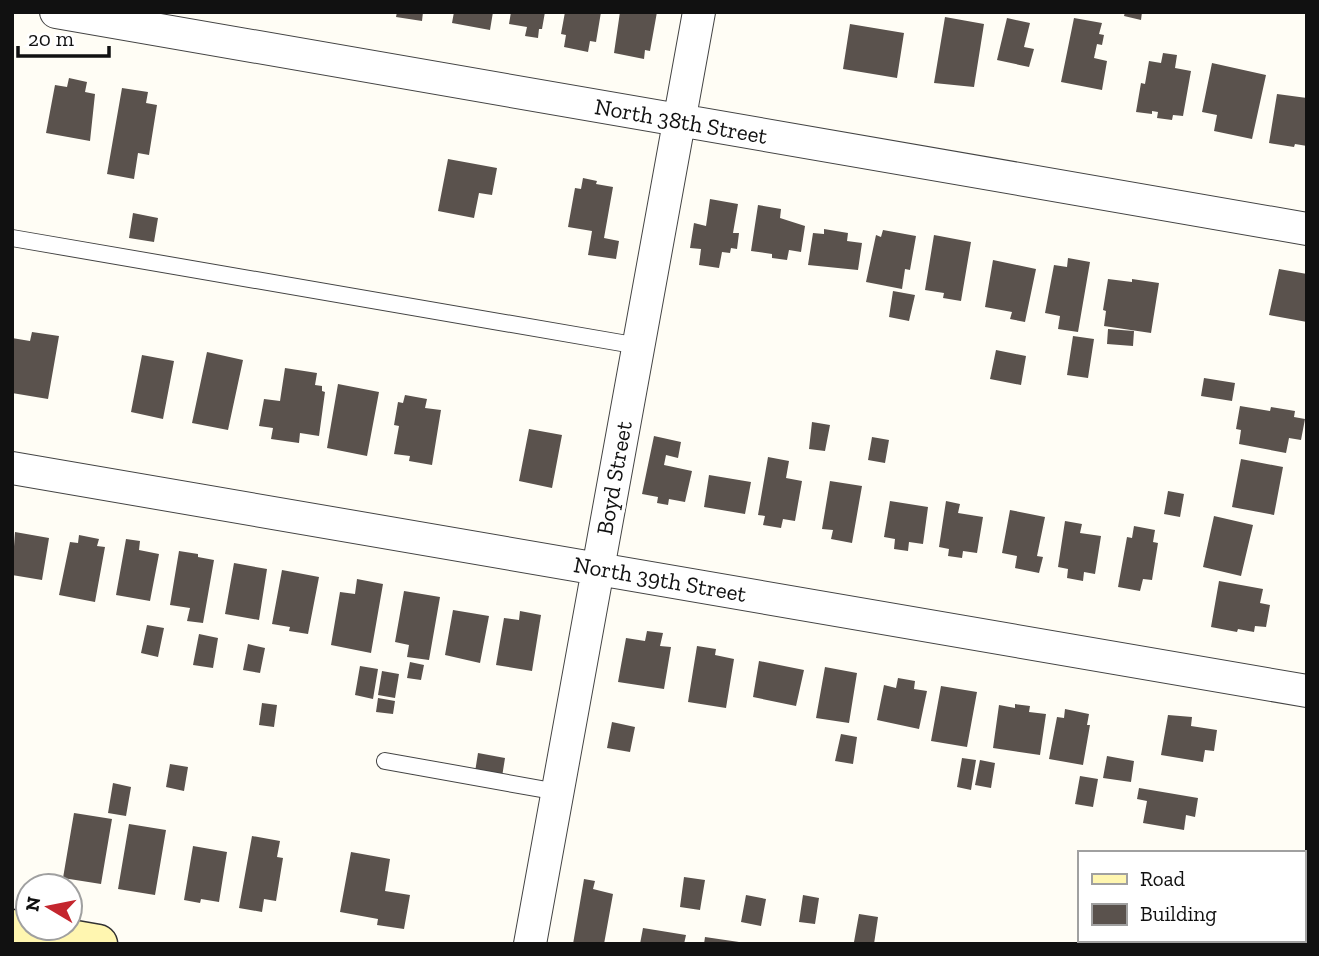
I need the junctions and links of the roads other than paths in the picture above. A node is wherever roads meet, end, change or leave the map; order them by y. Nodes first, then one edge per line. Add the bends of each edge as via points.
1 (56, 12) edge
2 (699, 12) edge
3 (679, 121) junction
4 (1307, 229) edge
5 (12, 238) edge
6 (639, 346) junction
7 (12, 468) edge
8 (598, 568) junction
9 (1307, 691) edge
10 (385, 761) dead end
11 (558, 792) junction
12 (12, 929) edge
13 (97, 944) edge
14 (530, 944) edge

1 - 3 street, North 38th Street
2 - 3 street, Boyd Street
3 - 4 street, North 38th Street
3 - 6 street, Boyd Street
5 - 6 lane
6 - 8 street, Boyd Street
7 - 8 street, North 39th Street
8 - 9 street, North 39th Street
8 - 11 street, Boyd Street
10 - 11 lane
11 - 14 street, Boyd Street
12 - 13 street

